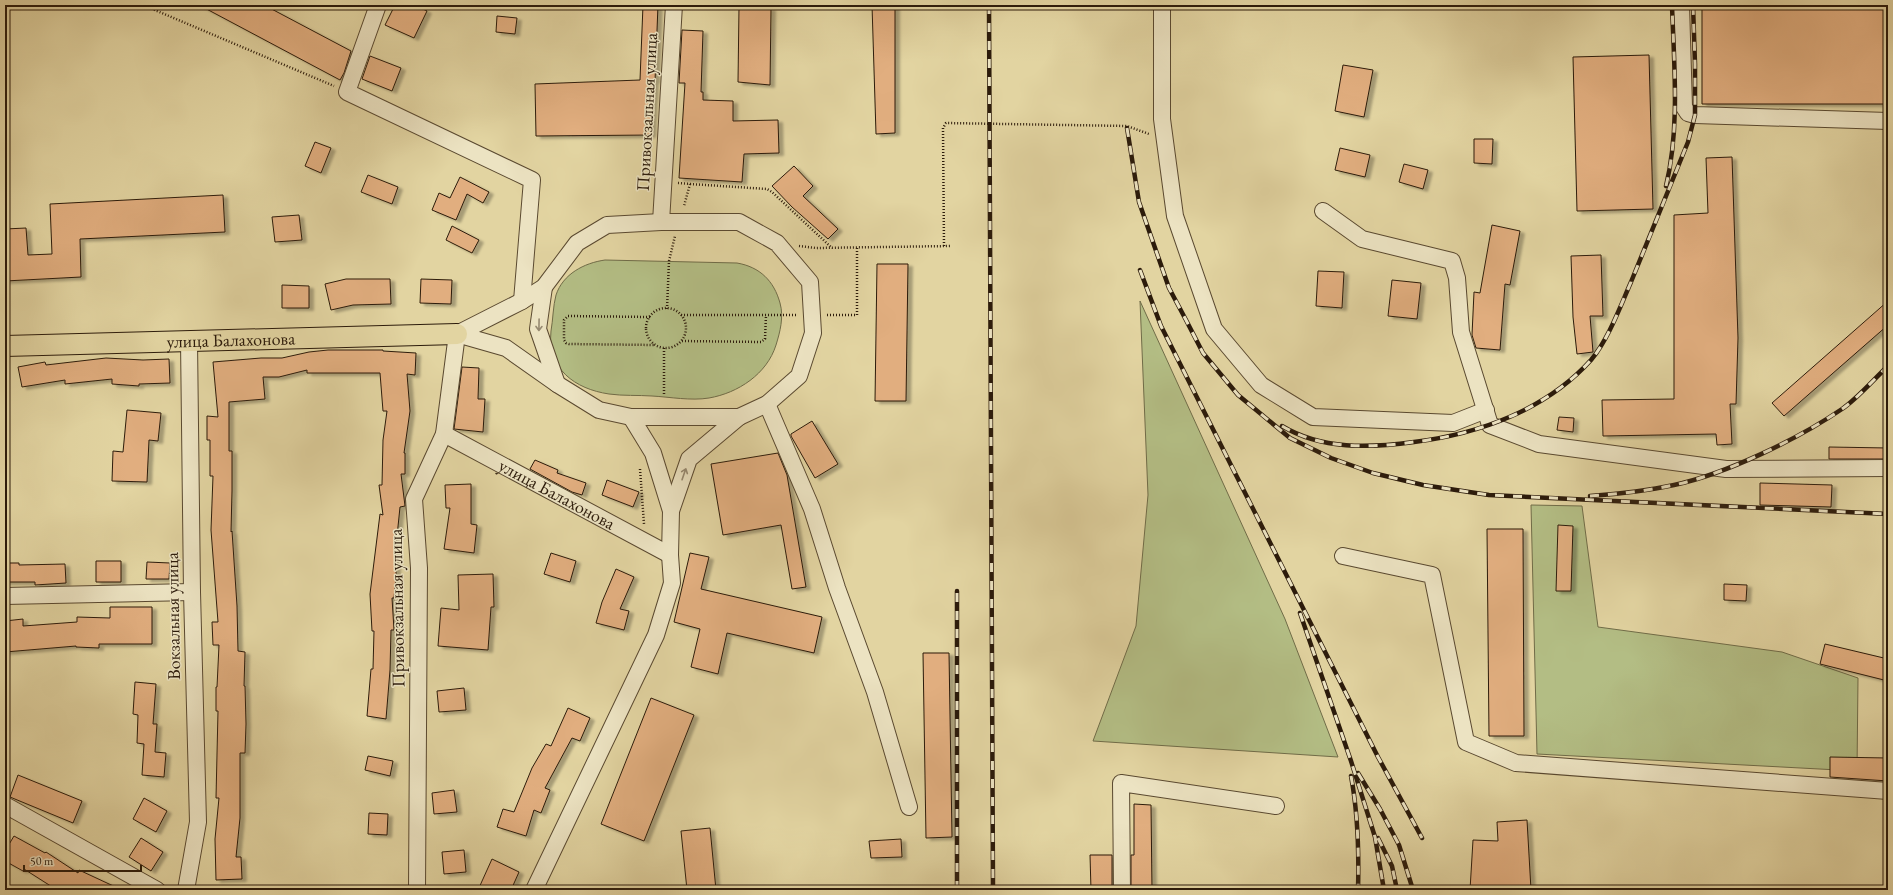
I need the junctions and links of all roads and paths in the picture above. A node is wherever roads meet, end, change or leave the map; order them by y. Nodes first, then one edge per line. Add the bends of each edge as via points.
1 (143, 5) edge
2 (378, 5) edge
3 (674, 5) edge
4 (1162, 5) edge
5 (1682, 5) edge
6 (347, 92) junction
7 (1888, 121) edge
8 (1165, 136) junction
9 (690, 184) dead end
10 (1323, 211) dead end
11 (661, 222) junction
12 (777, 243) junction
13 (944, 246) junction
14 (950, 246) dead end
15 (832, 248) junction
16 (857, 248) junction
17 (544, 287) junction
18 (522, 301) junction
19 (681, 314) junction
20 (766, 315) junction
21 (812, 315) junction
22 (650, 317) junction
23 (457, 334) junction
24 (189, 341) junction
25 (682, 341) junction
26 (655, 345) junction
27 (5, 346) edge
28 (664, 348) junction
29 (557, 384) junction
30 (664, 396) dead end
31 (767, 404) junction
32 (1486, 410) junction
33 (631, 416) junction
34 (739, 417) junction
35 (444, 434) junction
36 (640, 468) dead end
37 (1888, 468) edge
38 (671, 511) junction
39 (646, 541) junction
40 (670, 555) junction
41 (1343, 556) dead end
42 (192, 592) junction
43 (5, 596) edge
44 (1888, 791) edge
45 (5, 806) edge
46 (1276, 806) dead end
47 (908, 808) dead end
48 (157, 890) edge
49 (186, 890) edge
50 (417, 890) edge
51 (534, 890) edge
52 (1122, 890) edge

1 - 6 path
2 - 6 street
3 - 11 street, Привокзальная улица
4 - 8 street via 1162,119
5 - 7 street via 1684,107 1688,113
6 - 18 street via 532,180
8 - 13 path via 1152,136 1127,126 946,123 943,128
8 - 32 street via 1175,216 1214,329 1261,385 1313,417 1453,424
9 - 15 path via 767,189
10 - 32 street via 1362,239 1452,261 1458,278 1462,332
11 - 12 street, улица Балахонова via 739,222
11 - 17 street, улица Балахонова via 607,225 577,243
12 - 15 path
12 - 21 street, улица Балахонова via 810,282
13 - 14 path
13 - 16 path
15 - 16 path
16 - 21 path via 857,314
17 - 18 street, улица Балахонова
17 -> 29 street via 538,329
18 - 23 street, улица Балахонова
19 - 20 path
19 - 22 path via 673,309 663,308
19 - 25 path via 686,323
20 - 21 path
20 - 25 path via 766,335 761,342
21 - 31 street, улица Балахонова via 813,333 799,376
22 - 26 path via 646,329
22 - 26 path via 568,316 564,320 564,340 569,344
23 - 24 main road, улица Балахонова
23 - 29 street, улица Балахонова via 506,348
23 - 35 street, Привокзальная улица
24 - 27 main road, улица Балахонова
24 - 42 street, Вокзальная улица
25 - 28 path via 674,347
26 - 28 path
28 - 30 path
29 - 33 street, улица Балахонова via 599,410
31 - 34 street, улица Балахонова
31 - 47 street via 812,509 837,588 875,692
32 - 37 street via 1490,425 1539,444 1726,469
33 - 34 street, улица Балахонова
33 - 38 street via 653,453
38 -> 34 street via 689,459
35 - 39 street, улица Балахонова
35 - 50 street, Привокзальная улица via 414,499 419,568
36 - 39 path
38 - 40 street
39 - 40 street, улица Балахонова
40 - 51 street via 672,582 656,635
41 - 44 street via 1432,575 1466,742 1516,763
42 - 43 street
42 - 49 street, Вокзальная улица via 198,822
45 - 48 street
46 - 52 street via 1121,783

